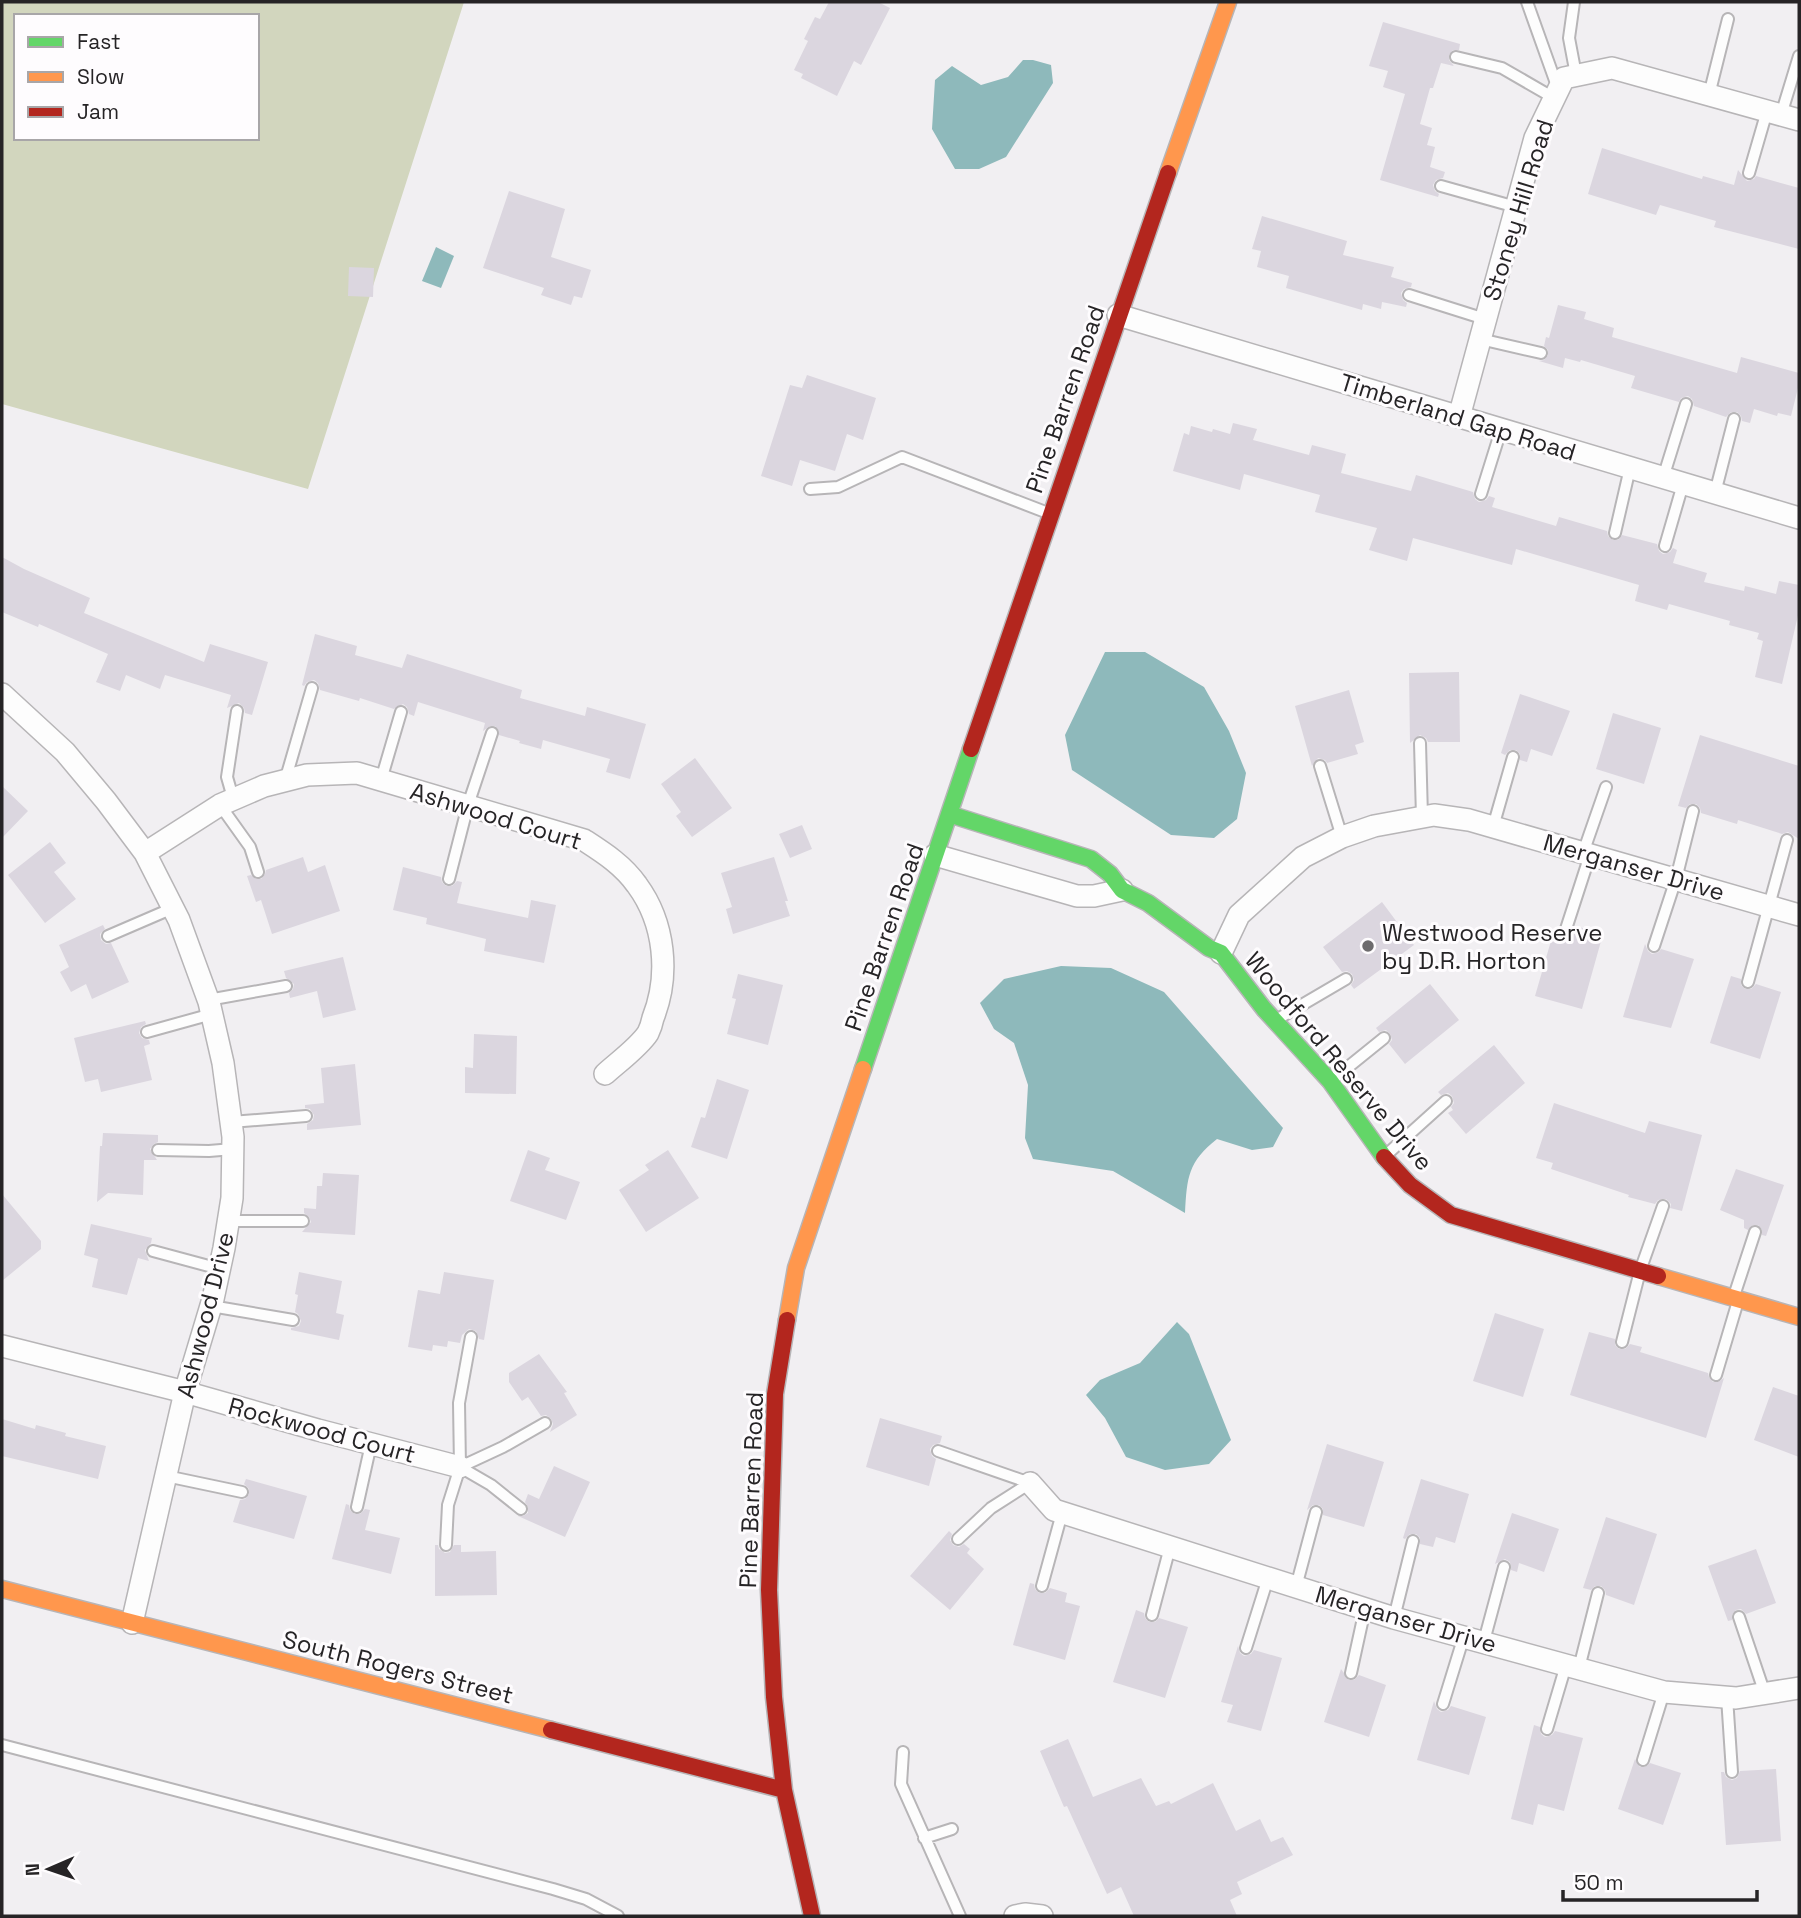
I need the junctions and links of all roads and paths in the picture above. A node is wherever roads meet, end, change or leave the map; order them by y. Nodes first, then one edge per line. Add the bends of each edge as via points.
1 (1228, 2) edge
2 (1527, 2) edge
3 (1574, 2) edge
4 (1728, 19) dead end
5 (1799, 55) edge
6 (1456, 57) dead end
7 (1576, 75) junction
8 (1556, 93) junction
9 (1709, 95) junction
10 (1782, 115) edge
11 (1749, 173) dead end
12 (1441, 186) dead end
13 (1516, 206) junction
14 (1409, 295) dead end
15 (1118, 315) junction
16 (1483, 329) junction
17 (1541, 353) dead end
18 (1686, 404) dead end
19 (1459, 417) junction
20 (1734, 419) dead end
21 (1501, 430) junction
22 (1630, 468) junction
23 (1673, 481) junction
24 (810, 489) dead end
25 (1481, 494) dead end
26 (1715, 494) junction
27 (1050, 514) junction
28 (1799, 519) edge
29 (1615, 533) dead end
30 (1665, 546) dead end
31 (312, 688) dead end
32 (2, 694) edge
33 (237, 711) dead end
34 (401, 712) dead end
35 (492, 733) dead end
36 (1420, 743) dead end
37 (1513, 757) dead end
38 (1320, 766) dead end
39 (381, 780) junction
40 (285, 781) junction
41 (1606, 787) dead end
42 (227, 802) junction
43 (468, 805) junction
44 (1693, 811) dead end
45 (949, 814) junction
46 (1422, 817) junction
47 (1493, 827) junction
48 (1342, 837) junction
49 (1787, 840) dead end
50 (145, 853) junction
51 (1587, 854) junction
52 (935, 855) junction
53 (258, 872) dead end
54 (449, 879) dead end
55 (1676, 879) junction
56 (1122, 890) junction
57 (1768, 906) junction
58 (173, 908) junction
59 (1799, 915) edge
60 (1566, 929) dead end
61 (108, 936) dead end
62 (1654, 946) dead end
63 (1221, 953) junction
64 (1346, 979) dead end
65 (1748, 982) dead end
66 (286, 986) dead end
67 (210, 1007) junction
68 (1275, 1021) junction
69 (148, 1032) dead end
70 (1384, 1038) dead end
71 (605, 1074) dead end
72 (1330, 1082) junction
73 (1446, 1101) dead end
74 (306, 1116) dead end
75 (231, 1122) junction
76 (233, 1149) junction
77 (158, 1150) dead end
78 (1384, 1157) junction
79 (1664, 1206) dead end
80 (228, 1221) junction
81 (303, 1221) dead end
82 (1755, 1232) dead end
83 (153, 1251) dead end
84 (220, 1269) junction
85 (1640, 1271) junction
86 (1736, 1299) junction
87 (211, 1306) junction
88 (1799, 1317) edge
89 (293, 1320) dead end
90 (471, 1337) dead end
91 (1622, 1342) dead end
92 (2, 1346) edge
93 (1716, 1376) dead end
94 (185, 1392) junction
95 (545, 1423) dead end
96 (371, 1444) junction
97 (938, 1451) dead end
98 (460, 1467) junction
99 (166, 1476) junction
100 (1030, 1483) junction
101 (242, 1492) dead end
102 (357, 1507) dead end
103 (522, 1509) dead end
104 (1062, 1513) junction
105 (1316, 1513) dead end
106 (958, 1539) dead end
107 (1413, 1541) dead end
108 (446, 1545) dead end
109 (1171, 1547) junction
110 (1504, 1567) dead end
111 (1268, 1578) junction
112 (1042, 1586) dead end
113 (1296, 1587) junction
114 (2, 1589) edge
115 (1598, 1593) dead end
116 (1365, 1609) junction
117 (1152, 1615) dead end
118 (1739, 1617) dead end
119 (1394, 1618) junction
120 (132, 1623) junction
121 (1474, 1639) junction
122 (1246, 1648) dead end
123 (1573, 1666) junction
124 (1351, 1672) dead end
125 (1799, 1689) edge
126 (1664, 1692) junction
127 (1765, 1694) junction
128 (1727, 1697) junction
129 (1443, 1704) dead end
130 (1547, 1728) dead end
131 (2, 1745) edge
132 (903, 1752) dead end
133 (1643, 1760) dead end
134 (1732, 1772) dead end
135 (784, 1790) junction
136 (952, 1829) dead end
137 (924, 1838) junction
138 (618, 1916) edge
139 (812, 1916) edge
140 (960, 1916) edge
141 (1015, 1916) edge
142 (1042, 1916) edge

1 - 15 main road, Pine Barren Road
2 - 8 lane
3 - 7 lane via 1569,38
4 - 9 lane
5 - 10 lane
6 - 8 lane via 1502,68
7 - 8 street, Stoney Hill Road via 1564,78
7 - 9 street, Stoney Hill Road via 1612,68
8 - 13 street, Stoney Hill Road via 1535,138
9 - 10 street, Stoney Hill Road
10 - 11 lane
12 - 13 lane
13 - 16 street, Stoney Hill Road
14 - 16 lane
15 - 19 street, Timberland Gap Road
15 - 27 main road, Pine Barren Road
16 - 17 lane
16 - 19 street, Stoney Hill Road
18 - 23 lane
19 - 21 street, Timberland Gap Road
20 - 26 lane
21 - 22 street, Timberland Gap Road
21 - 25 lane
22 - 23 street, Timberland Gap Road
22 - 29 lane
23 - 26 street, Timberland Gap Road
23 - 30 lane
24 - 27 lane via 838,487 902,457
26 - 28 street, Timberland Gap Road
27 - 45 main road, Pine Barren Road
31 - 40 lane
32 - 50 street, Ashwood Drive via 65,752
33 - 42 lane
34 - 39 lane
35 - 43 lane
36 - 46 lane
37 - 47 lane
38 - 48 lane
39 - 40 street, Ashwood Court via 357,773 307,775
39 - 43 street, Ashwood Court
40 - 42 street, Ashwood Court
41 - 51 lane
42 - 50 street, Ashwood Court
42 - 53 lane
43 - 54 lane
43 - 71 street, Ashwood Court via 584,841 612,858 637,885 652,911 664,972 660,1002 648,1034
44 - 55 lane
45 - 52 main road, Pine Barren Road
45 - 56 main road, Woodford Reserve Drive via 1091,859
46 - 47 street, Merganser Drive via 1434,815
46 - 48 street, Merganser Drive
47 - 51 street, Merganser Drive
48 - 63 street, Merganser Drive via 1303,856 1240,915
49 - 57 lane
50 - 58 street, Ashwood Drive
51 - 55 street, Merganser Drive
51 - 60 lane
52 - 56 street via 1077,896
52 - 135 main road, Pine Barren Road via 796,1268 775,1394 769,1590
55 - 57 street, Merganser Drive
55 - 62 lane
56 - 63 main road, Woodford Reserve Drive via 1149,903
57 - 59 street, Merganser Drive
57 - 65 lane
58 - 61 lane
58 - 67 street, Ashwood Drive
63 - 68 main road, Woodford Reserve Drive
64 - 68 lane
66 - 67 lane
67 - 69 lane
67 - 75 street, Ashwood Drive
68 - 72 main road, Woodford Reserve Drive
70 - 72 lane
72 - 78 main road, Woodford Reserve Drive
73 - 78 lane
74 - 75 lane
75 - 76 street, Ashwood Drive
76 - 77 lane
76 - 80 street, Ashwood Drive
78 - 85 main road, Woodford Reserve Drive via 1410,1185 1451,1215
79 - 85 lane
80 - 81 lane
80 - 84 street, Ashwood Drive
82 - 86 lane
83 - 84 lane
84 - 87 street, Ashwood Drive
85 - 86 main road, Woodford Reserve Drive
85 - 91 lane
86 - 88 main road, Woodford Reserve Drive
86 - 93 lane
87 - 89 lane
87 - 94 street, Ashwood Drive
90 - 98 lane via 459,1403
92 - 94 street, Rockwood Court
94 - 96 street, Rockwood Court
94 - 99 street, Ashwood Drive
95 - 98 lane
96 - 98 street, Rockwood Court
96 - 102 lane
97 - 100 lane
98 - 103 lane
98 - 108 lane via 448,1505
99 - 101 lane
99 - 120 street, Ashwood Drive
100 - 104 street, Merganser Drive
100 - 106 lane via 991,1508
104 - 109 street, Merganser Drive
104 - 112 lane
105 - 113 lane
107 - 119 lane
109 - 111 street, Merganser Drive
109 - 117 lane
110 - 121 lane
111 - 113 street, Merganser Drive
111 - 122 lane
113 - 116 street, Merganser Drive
114 - 120 main road, South Rogers Street
115 - 123 lane
116 - 119 street, Merganser Drive
116 - 124 lane
118 - 127 lane
119 - 121 street, Merganser Drive
120 - 135 main road, South Rogers Street
121 - 123 street, Merganser Drive
121 - 129 lane
123 - 126 street, Merganser Drive
123 - 130 lane
125 - 127 street, Merganser Drive
126 - 128 street, Merganser Drive
126 - 133 lane
127 - 128 street, Merganser Drive
128 - 134 lane
131 - 138 lane via 553,1889
132 - 137 lane via 901,1784
135 - 139 main road, Pine Barren Road
136 - 137 lane
137 - 140 lane
141 - 142 street

